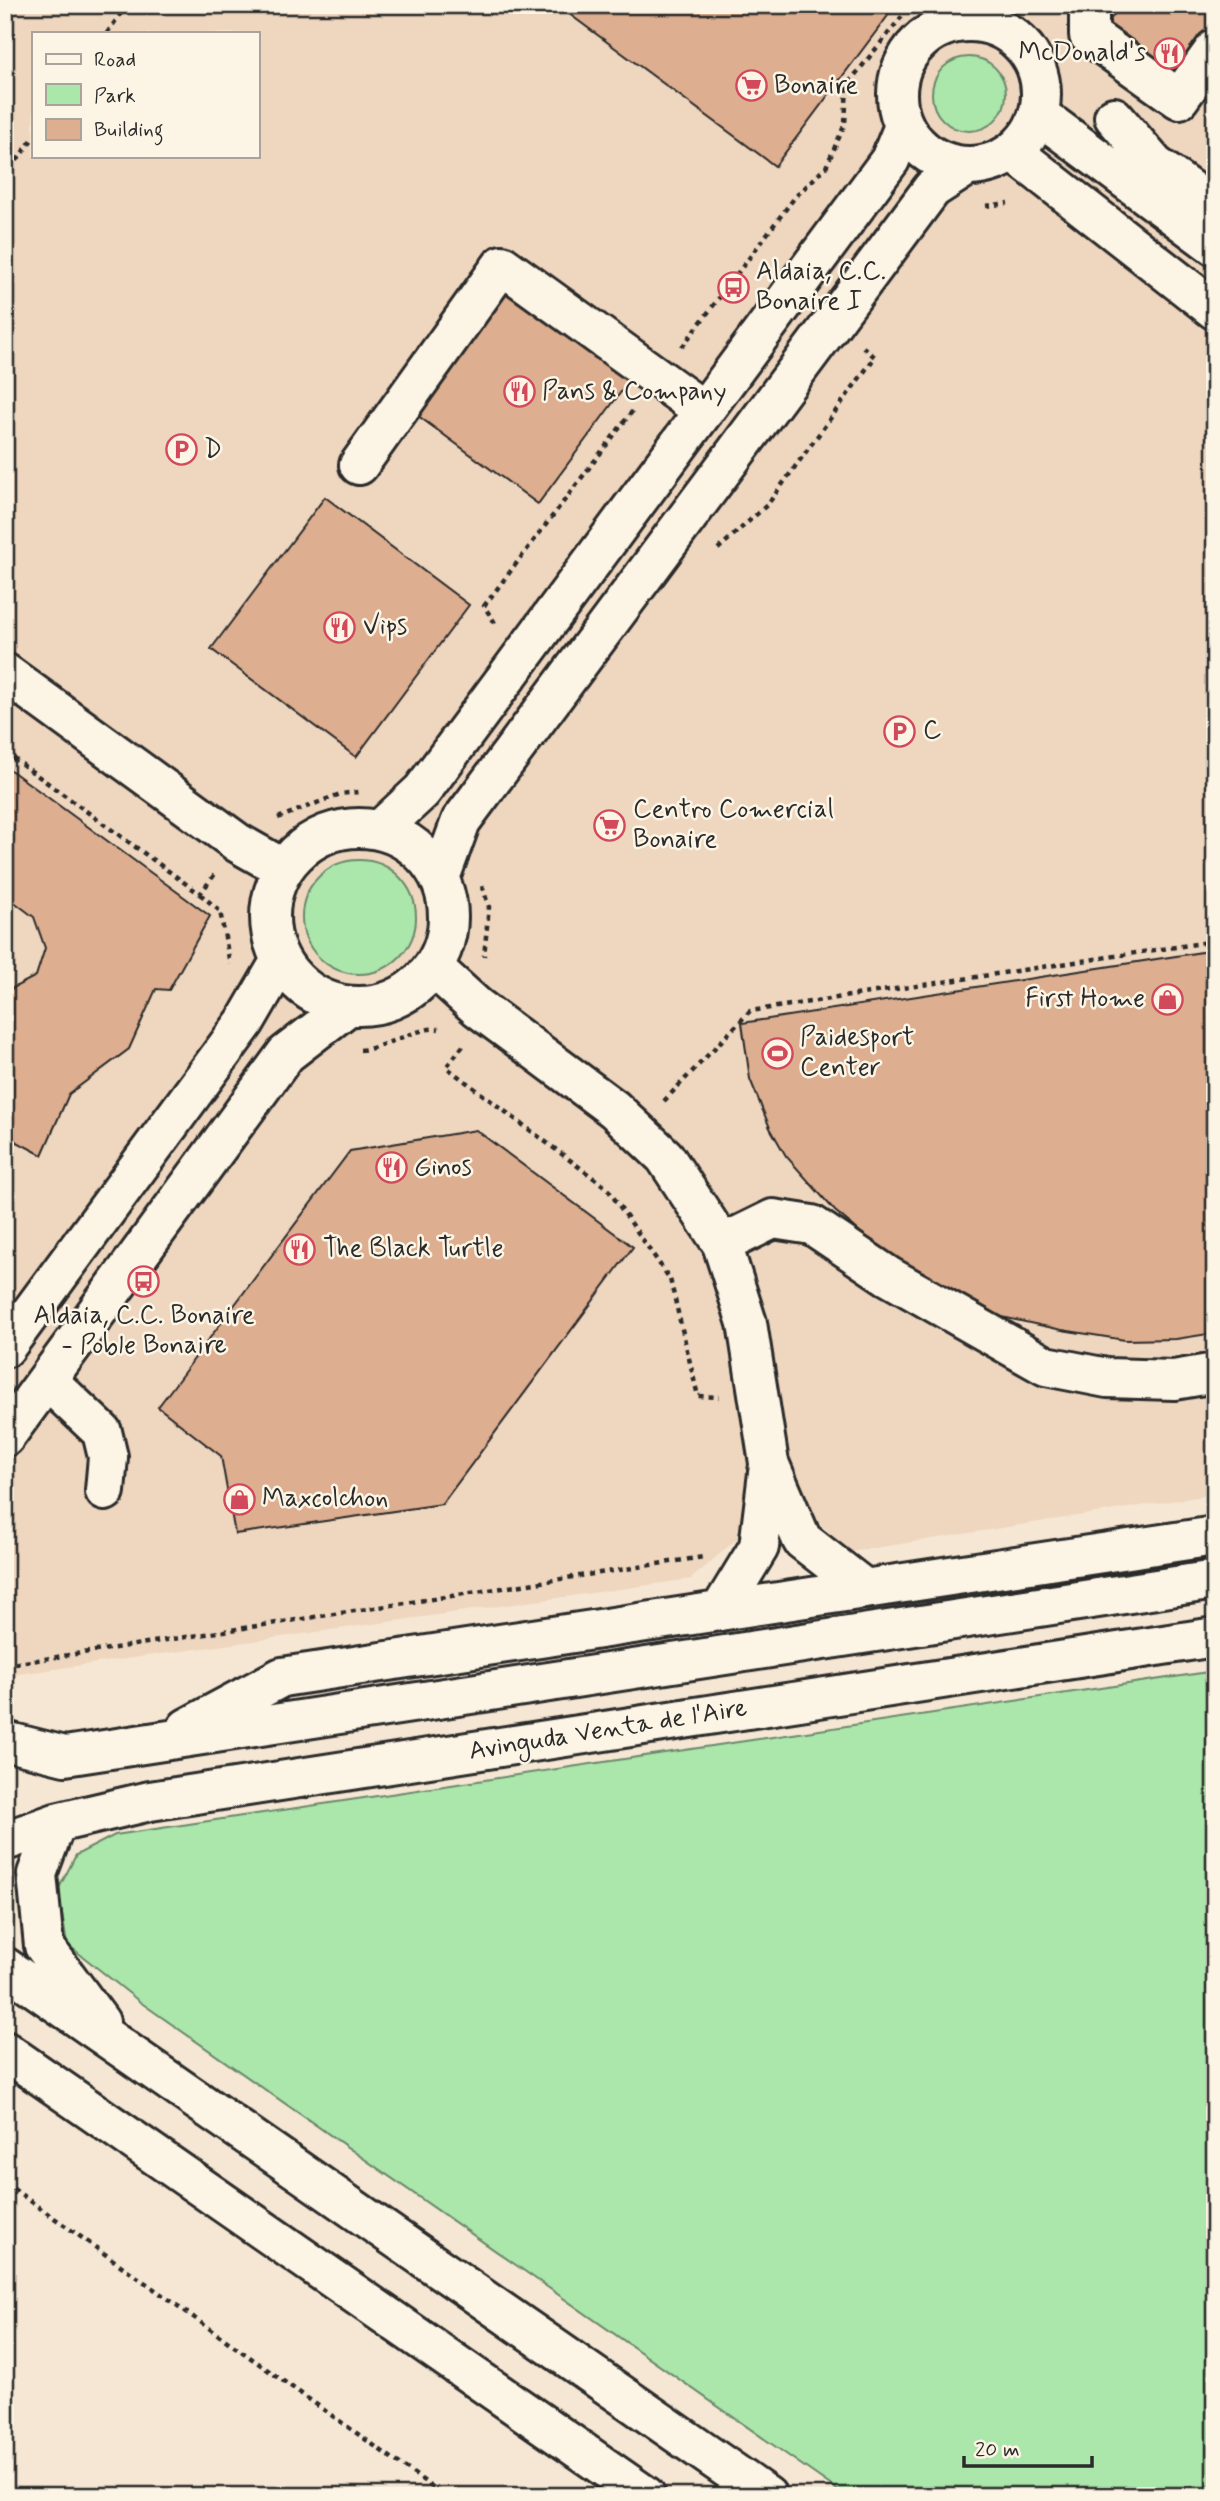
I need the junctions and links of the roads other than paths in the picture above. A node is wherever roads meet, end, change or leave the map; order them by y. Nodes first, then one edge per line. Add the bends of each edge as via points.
1 (1091, 5) edge
2 (1215, 49) edge
3 (1039, 115) junction
4 (1114, 117) dead end
5 (904, 126) junction
6 (1013, 152) junction
7 (966, 167) junction
8 (1215, 208) edge
9 (1215, 246) edge
10 (1215, 310) edge
11 (704, 411) junction
12 (359, 465) dead end
13 (5, 673) edge
14 (380, 831) junction
15 (284, 869) junction
16 (440, 878) junction
17 (281, 960) junction
18 (434, 968) junction
19 (347, 1007) junction
20 (722, 1244) junction
21 (5, 1348) edge
22 (1215, 1373) edge
23 (47, 1380) junction
24 (5, 1437) edge
25 (769, 1463) junction
26 (105, 1491) dead end
27 (1215, 1536) edge
28 (1215, 1580) edge
29 (865, 1589) junction
30 (720, 1611) junction
31 (1215, 1637) edge
32 (5, 1741) edge
33 (162, 1742) junction
34 (56, 1823) junction
35 (5, 1842) edge
36 (5, 1967) edge
37 (120, 2049) junction
38 (5, 2051) edge
39 (646, 2496) edge
40 (767, 2496) edge

1 - 2 street via 1089,35 1178,99
3 - 5 street via 1041,89 1035,65 1021,43 1001,28 975,22 950,24 927,34 909,53 899,76 897,102
3 - 6 street
3 - 9 street
4 - 8 street via 1156,165
5 - 7 street via 920,146 941,161
5 - 11 street via 890,160
6 - 7 street via 991,163
6 - 10 street
7 - 16 street via 932,189 461,821
11 - 12 street via 502,265
11 - 14 street via 422,791
13 - 15 street via 238,843
14 - 15 street via 352,828 326,834 302,848
14 - 16 street via 405,840 425,856
15 - 17 street via 272,898 271,930
16 - 18 street via 448,908 447,939
17 - 19 street via 297,983 320,998
17 - 21 street via 245,1022
18 - 19 street via 410,992 380,1005
18 - 20 street via 477,1007 614,1109 665,1157
19 - 23 street via 286,1054
20 - 22 street via 773,1219 812,1225 887,1276 1046,1366 1107,1378 1174,1380
20 - 25 street via 747,1323
23 - 24 street
23 - 26 street via 102,1432 108,1457
25 - 29 street via 802,1540
25 - 30 street via 759,1547
27 - 29 street
28 - 33 street
29 - 30 street
30 - 33 street via 282,1677
31 - 34 street, Avinguda Venta de l'Aire via 150,1801
32 - 33 street via 65,1756
34 - 35 street, Avinguda Venta de l'Aire
34 - 37 street via 37,1874 44,1946
36 - 37 street
37 - 40 street
38 - 39 street

